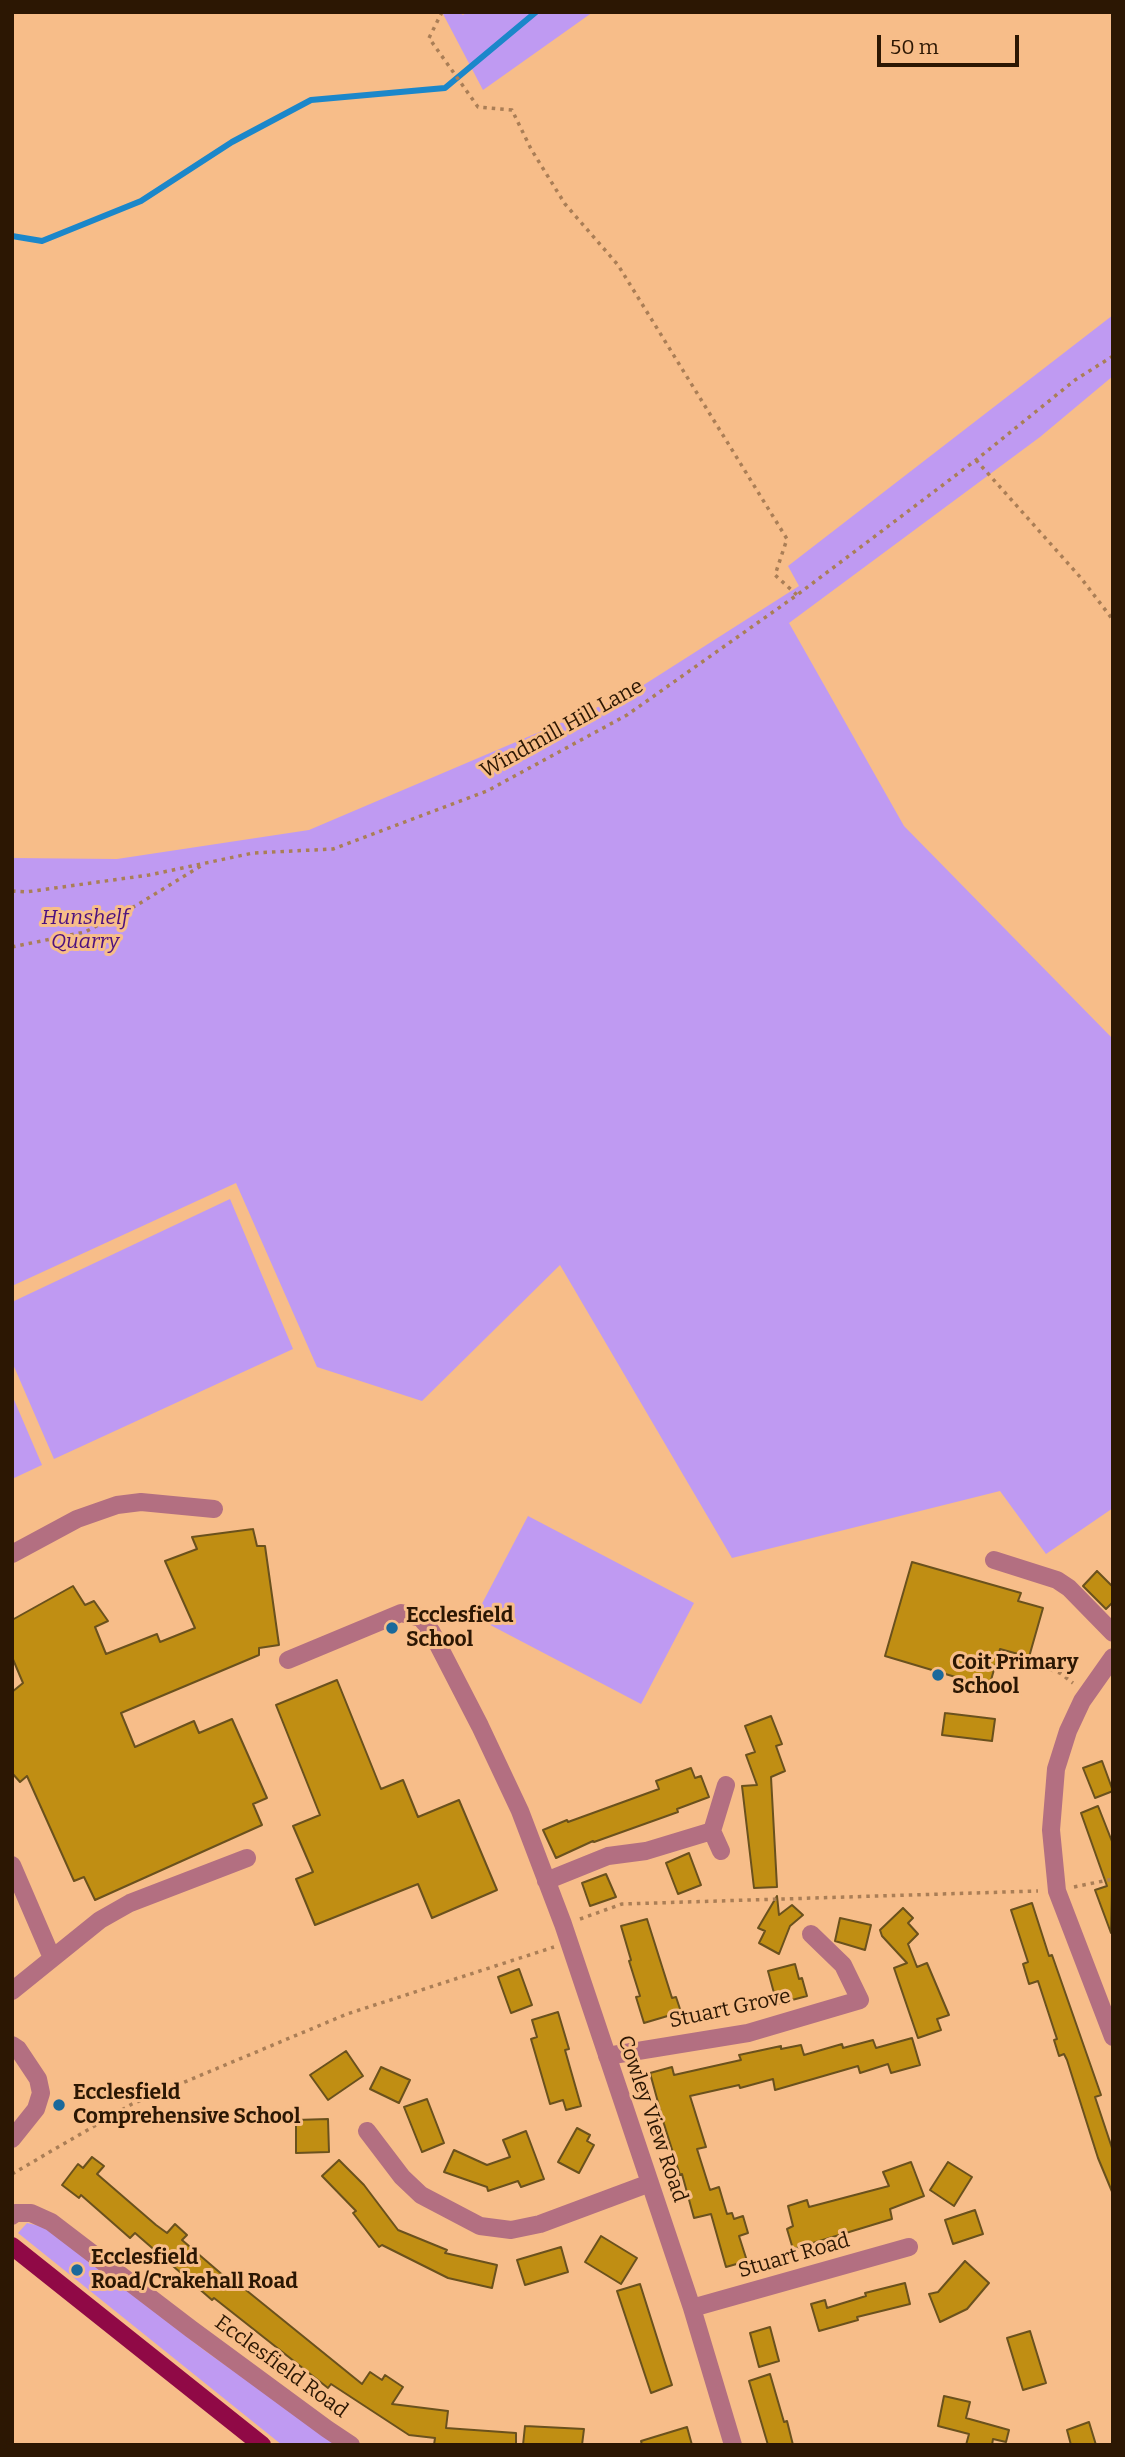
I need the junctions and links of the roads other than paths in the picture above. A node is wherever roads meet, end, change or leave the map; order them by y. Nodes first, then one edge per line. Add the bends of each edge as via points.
1 (214, 1509) dead end
2 (12, 1554) edge
3 (995, 1560) dead end
4 (1113, 1633) edge
5 (1113, 1657) edge
6 (288, 1660) dead end
7 (726, 1785) dead end
8 (712, 1831) junction
9 (721, 1850) dead end
10 (247, 1858) dead end
11 (12, 1864) edge
12 (546, 1881) junction
13 (811, 1934) dead end
14 (52, 1958) junction
15 (12, 1992) edge
16 (1106, 1998) edge
17 (1113, 2037) edge
18 (12, 2045) edge
19 (607, 2056) junction
20 (367, 2131) dead end
21 (12, 2139) edge
22 (650, 2183) junction
23 (12, 2216) edge
24 (12, 2246) edge
25 (909, 2248) dead end
26 (692, 2308) junction
27 (262, 2445) edge
28 (351, 2445) edge
29 (733, 2445) edge

1 - 2 street via 141,1502 117,1505 77,1519
3 - 4 street via 1057,1580
5 - 16 street via 1087,1693 1068,1731 1056,1769 1051,1830 1057,1891
6 - 12 street, Cowley View Road via 401,1614 421,1618 480,1726 520,1811
7 - 8 street
8 - 9 street
8 - 12 street via 646,1851 608,1856
10 - 14 street via 130,1903
11 - 14 street
12 - 19 street, Cowley View Road
13 - 19 street, Stuart Grove via 843,1965 860,2000 748,2033
14 - 15 street
16 - 17 street
18 - 21 street via 38,2078 41,2093 36,2109
19 - 22 street, Cowley View Road
20 - 22 street via 421,2196 480,2227 511,2230 540,2224
22 - 26 street, Cowley View Road
23 - 28 street, Ecclesfield Road via 31,2213 51,2222
24 - 27 main road
25 - 26 street, Stuart Road
26 - 29 street, Cowley View Road

